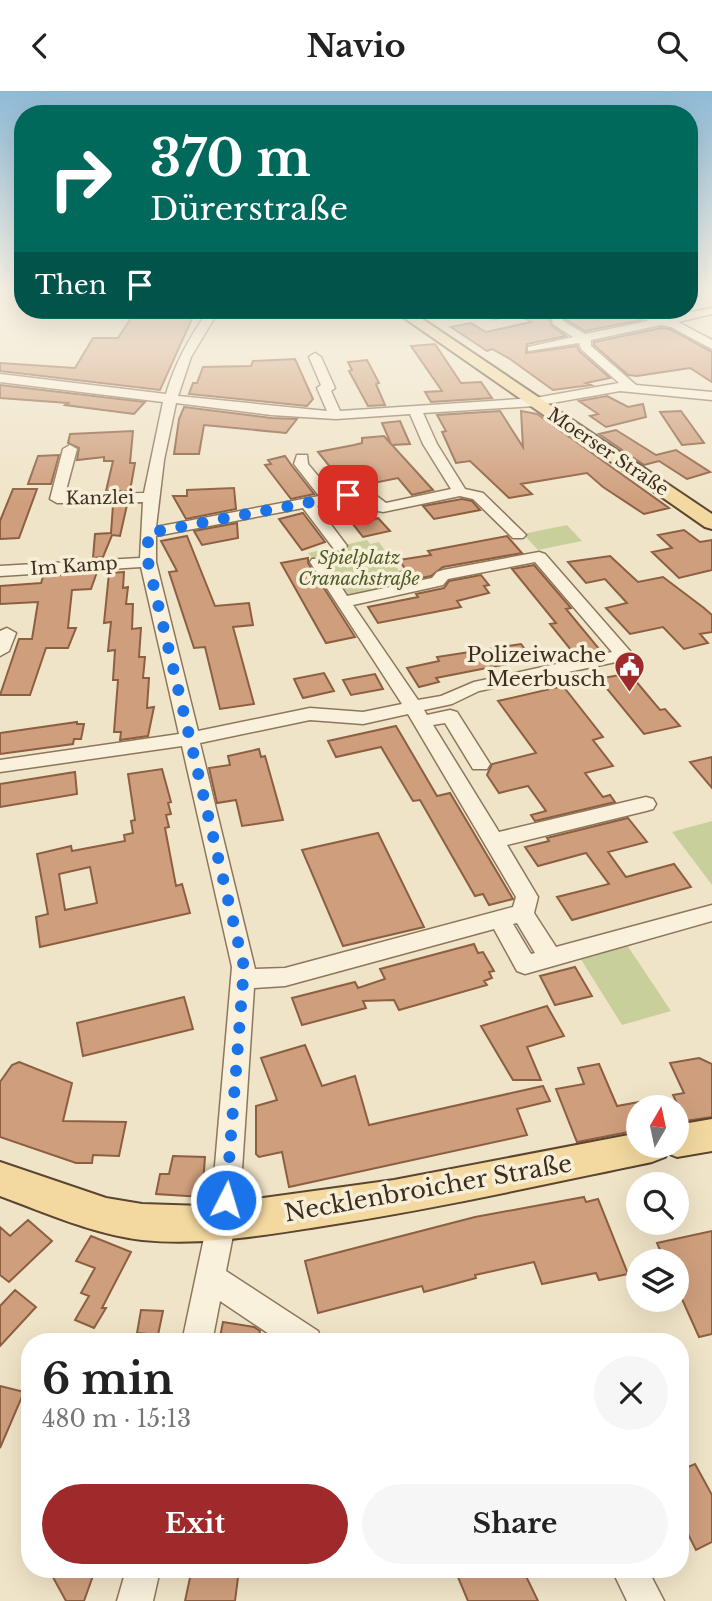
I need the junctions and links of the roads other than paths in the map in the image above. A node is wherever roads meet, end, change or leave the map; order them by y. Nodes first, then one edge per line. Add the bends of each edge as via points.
1 (184, 360) edge
2 (317, 360) edge
3 (474, 360) edge
4 (603, 360) edge
5 (0, 378) edge
6 (632, 388) junction
7 (712, 396) edge
8 (169, 398) junction
9 (535, 402) junction
10 (415, 410) junction
11 (337, 415) junction
12 (70, 449) dead end
13 (302, 458) dead end
14 (460, 492) junction
15 (152, 497) junction
16 (329, 499) junction
17 (307, 503) junction
18 (712, 523) edge
19 (148, 533) junction
20 (518, 535) dead end
21 (340, 546) dead end
22 (148, 562) junction
23 (318, 562) dead end
24 (0, 571) edge
25 (343, 602) junction
26 (7, 633) dead end
27 (0, 651) edge
28 (417, 714) junction
29 (190, 739) junction
30 (480, 764) dead end
31 (0, 766) edge
32 (646, 804) dead end
33 (494, 841) junction
34 (523, 913) junction
35 (712, 913) edge
36 (499, 919) junction
37 (550, 958) junction
38 (244, 979) junction
39 (712, 1135) edge
40 (690, 1139) edge
41 (626, 1151) edge
42 (0, 1179) edge
43 (223, 1223) junction
44 (211, 1278) junction
45 (199, 1333) edge
46 (294, 1333) edge
47 (141, 1578) edge
48 (633, 1578) edge
49 (135, 1601) edge
50 (646, 1601) edge

1 - 8 street, Kanzlei
2 - 11 street via 329,388 323,388
3 - 9 main road, Moerser Straße
4 - 6 street
5 - 8 street
6 - 7 street
6 - 9 street
8 - 11 street
8 - 15 street, Kanzlei
9 - 10 street
9 - 18 main road, Moerser Straße
10 - 11 street
10 - 14 street
12 - 15 street, Kanzlei via 57,499
13 - 16 street via 301,464
14 - 16 street via 383,508 366,492
14 - 20 street via 478,496
15 - 19 street, Kanzlei
16 - 17 street
17 - 19 street
17 - 21 street
19 - 22 street, Kanzlei
22 - 24 street, Im Kamp
22 - 29 street, Kanzlei
23 - 25 street
25 - 28 street
25 - 28 street via 437,582 443,575 539,557 624,655 474,687
26 - 27 street
28 - 29 street via 310,714
28 - 30 street via 450,716
28 - 33 street
29 - 31 street
29 - 38 street, Kanzlei
32 - 33 street
33 - 34 street via 527,897
34 - 36 street
34 - 37 street
35 - 37 street
36 - 37 street via 525,965
36 - 38 street via 285,977
38 - 43 street, Kanzlei
39 - 40 main road
41 - 43 main road, Necklenbroicher Straße via 369,1203
42 - 43 main road, Necklenbroicher Straße via 85,1211 139,1222
43 - 44 street, Kanzlei
44 - 45 street, Kanzlei
44 - 46 street
47 - 49 street
48 - 50 street

